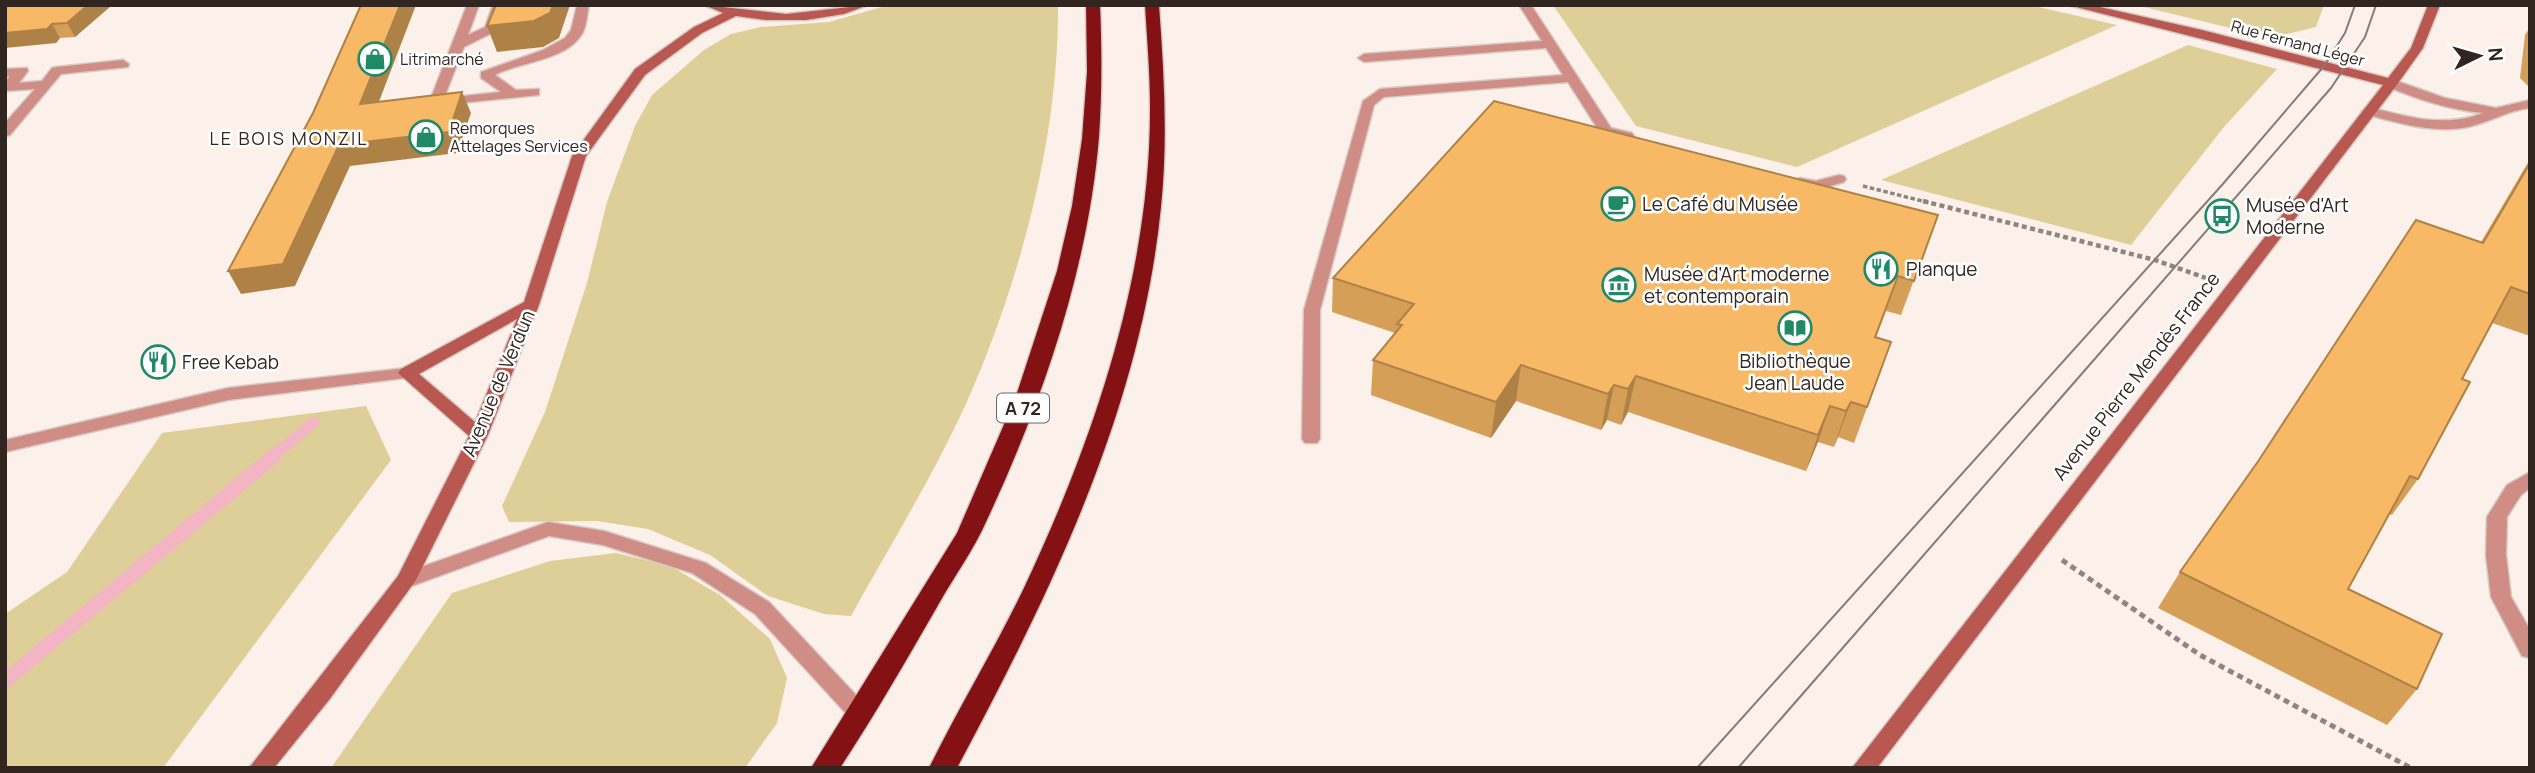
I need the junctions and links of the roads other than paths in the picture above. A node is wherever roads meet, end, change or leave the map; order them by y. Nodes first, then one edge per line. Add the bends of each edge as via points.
1 (473, 5) edge
2 (499, 5) edge
3 (583, 5) edge
4 (710, 5) edge
5 (862, 5) edge
6 (1093, 5) edge
7 (1152, 5) edge
8 (1525, 5) edge
9 (2074, 5) edge
10 (2434, 5) edge
11 (732, 13) junction
12 (1549, 44) junction
13 (457, 45) junction
14 (1364, 58) dead end
15 (123, 64) dead end
16 (5, 73) edge
17 (1572, 78) junction
18 (2392, 83) junction
19 (46, 84) junction
20 (534, 92) dead end
21 (513, 94) junction
22 (2530, 104) edge
23 (2369, 111) junction
24 (2498, 111) junction
25 (5, 132) edge
26 (1646, 141) edge
27 (1791, 179) edge
28 (1839, 179) road end
29 (531, 305) junction
30 (407, 373) junction
31 (479, 435) junction
32 (1311, 439) dead end
33 (5, 446) edge
34 (2530, 478) edge
35 (406, 580) junction
36 (2530, 650) edge
37 (861, 715) junction
38 (260, 768) edge
39 (825, 768) edge
40 (943, 768) edge
41 (1863, 768) edge

1 - 13 street
2 - 13 street via 490,29
3 - 21 street via 576,34 563,44 486,75
4 - 11 main road
5 - 11 main road via 814,15
6 - 37 highway, A 72 via 1090,160 1070,257 1035,378 973,525
7 - 40 highway via 1160,98 1157,173 1141,287 1125,354 1099,438 1055,545 992,679
8 - 12 street
9 - 18 main road, Rue Fernand Léger
10 - 18 main road, Avenue Pierre Mendès France via 2417,48
11 - 29 main road, Avenue de Verdun via 698,30 640,72 579,156
12 - 14 street
12 - 17 street
13 - 21 street via 436,103
15 - 19 street via 57,71
16 - 19 street via 22,72 8,88
17 - 26 street via 1606,131
17 - 32 street via 1380,93 1368,104 1312,310
18 - 23 main road, Avenue Pierre Mendès France
18 - 24 street via 2431,99
19 - 25 street
20 - 21 street
22 - 24 street
23 - 24 street via 2416,122 2462,124
23 - 41 main road, Avenue Pierre Mendès France
27 - 28 street via 1817,186
29 - 30 main road
29 - 31 main road, Avenue de Verdun
30 - 31 main road
30 - 33 street via 228,394
31 - 35 main road, Avenue de Verdun
34 - 36 street via 2514,490 2497,517 2496,555 2501,597
35 - 37 street via 548,530 604,538 699,568 762,608
35 - 38 main road, Avenue de Verdun
37 - 39 highway, A 72

